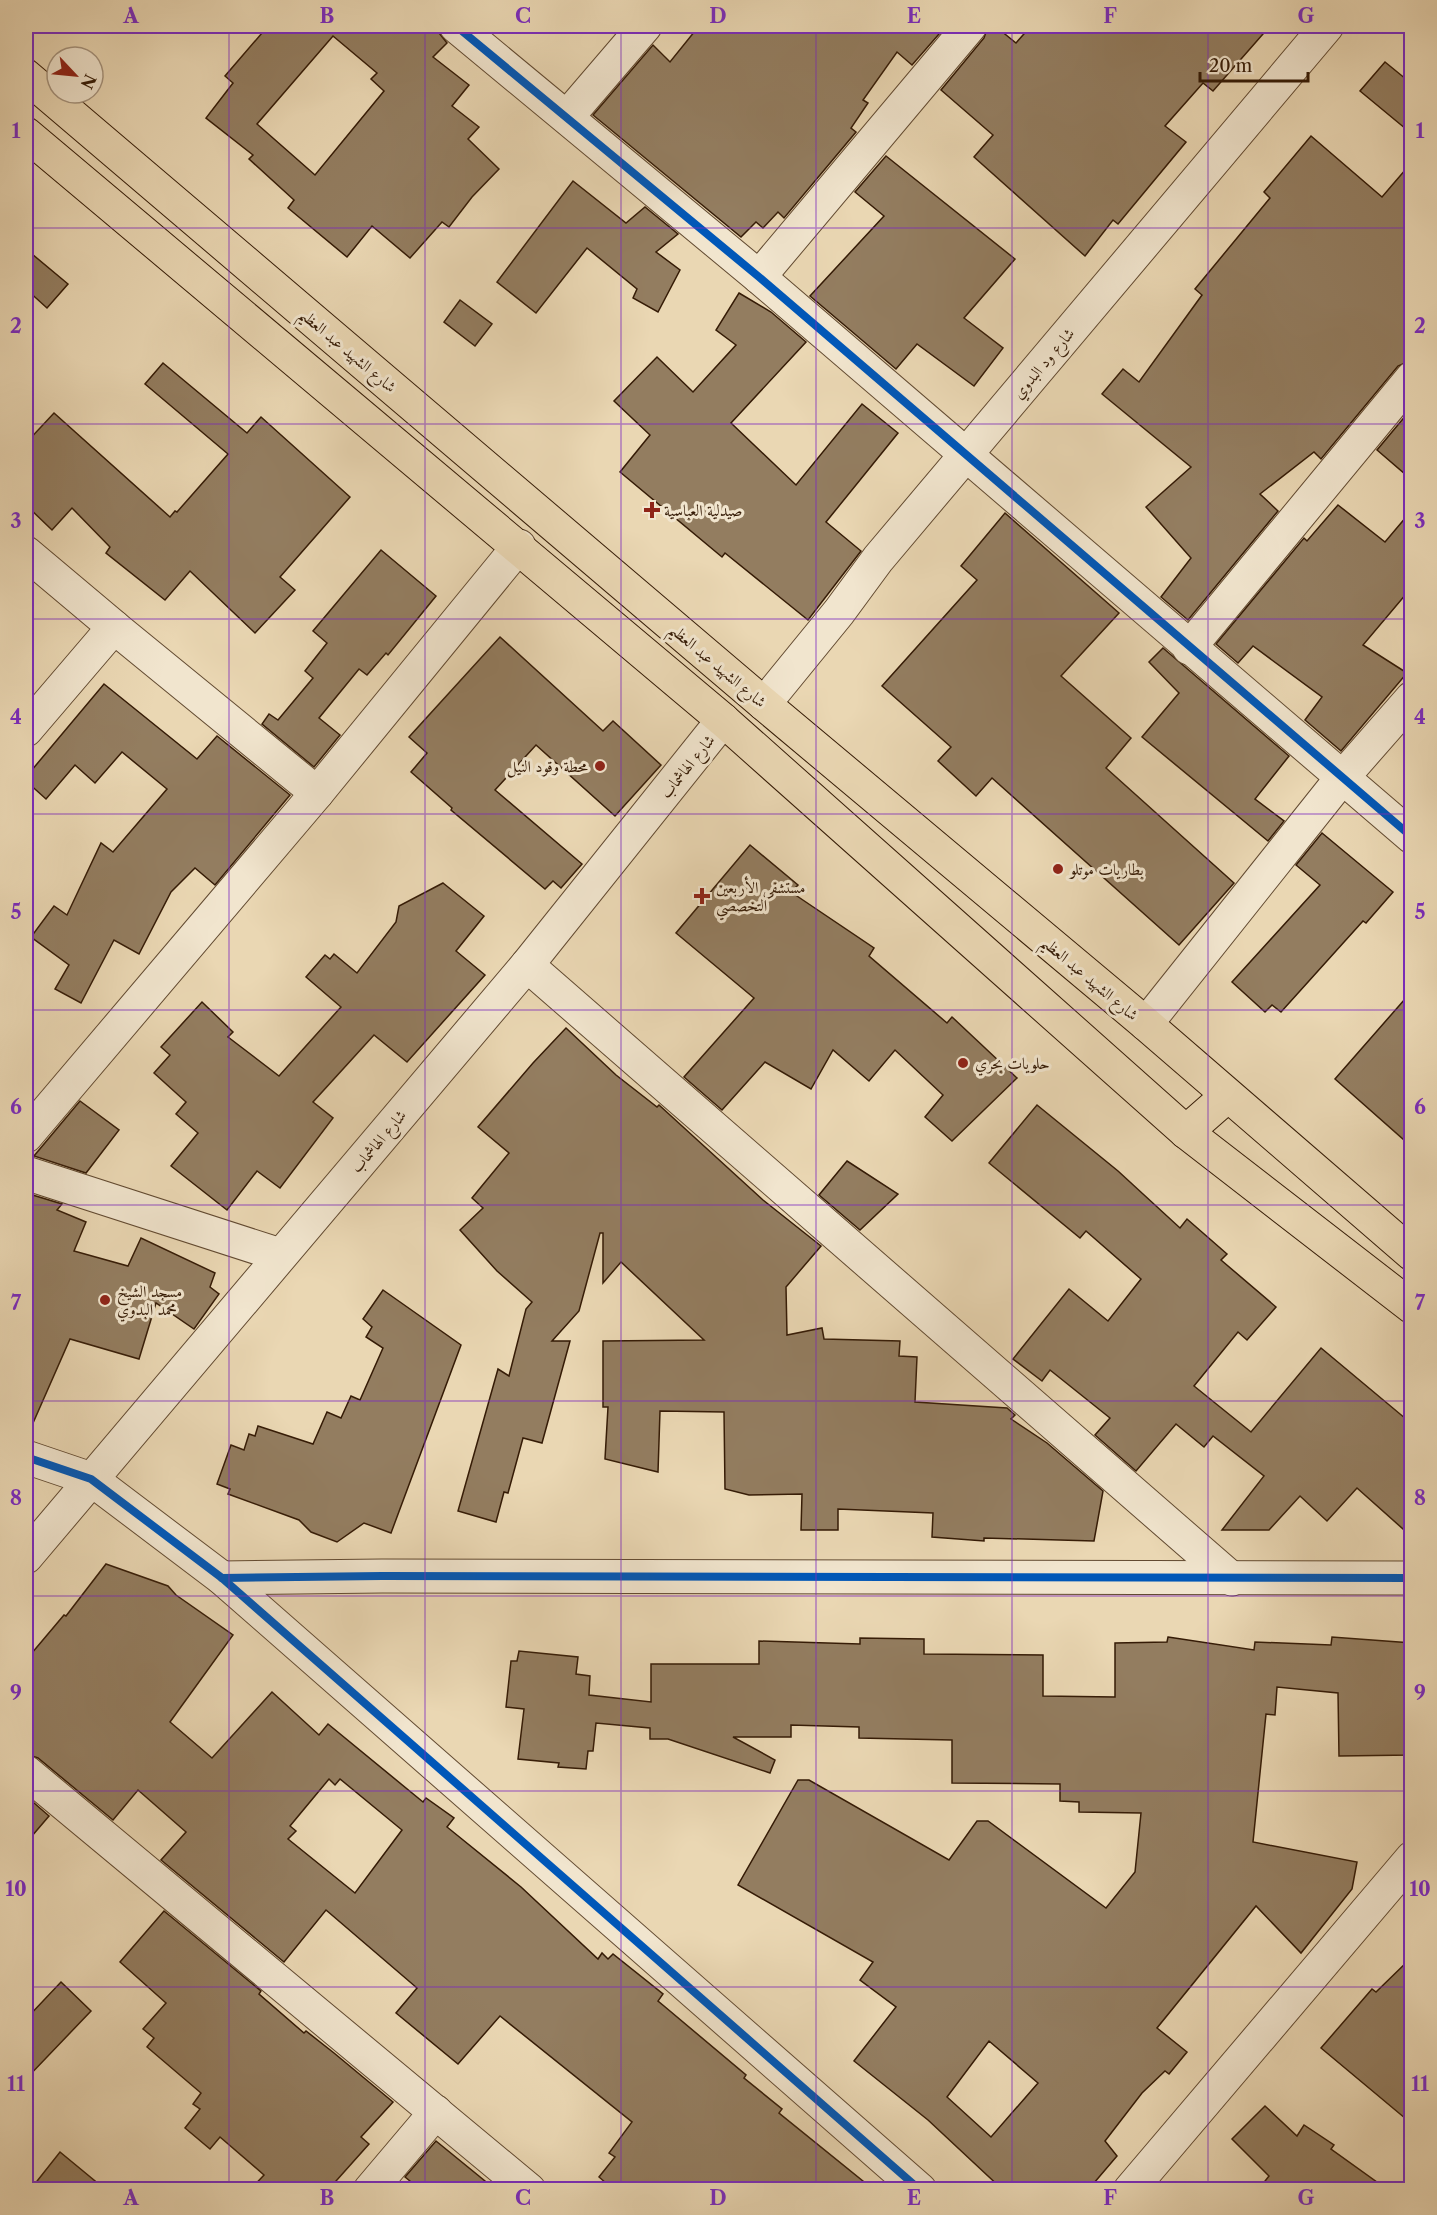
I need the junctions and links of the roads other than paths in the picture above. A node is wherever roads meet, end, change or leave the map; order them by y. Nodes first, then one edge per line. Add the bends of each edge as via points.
1 (456, 26) edge
2 (645, 26) edge
3 (970, 26) edge
4 (1327, 26) edge
5 (26, 76) edge
6 (567, 117) junction
7 (26, 134) edge
8 (260, 275) junction
9 (759, 277) junction
10 (233, 307) junction
11 (1412, 378) edge
12 (967, 454) junction
13 (519, 546) junction
14 (26, 554) edge
15 (114, 627) junction
16 (1190, 648) junction
17 (1412, 698) edge
18 (764, 704) junction
19 (723, 720) junction
20 (26, 730) edge
21 (1341, 779) junction
22 (317, 793) junction
23 (1412, 837) edge
24 (527, 966) junction
25 (1146, 1024) junction
26 (1227, 1096) junction
27 (1186, 1132) junction
28 (26, 1136) edge
29 (26, 1173) edge
30 (1412, 1254) edge
31 (280, 1255) junction
32 (1412, 1307) edge
33 (26, 1457) edge
34 (92, 1479) junction
35 (26, 1557) edge
36 (222, 1578) junction
37 (1412, 1578) edge
38 (1232, 1579) junction
39 (26, 1772) edge
40 (1412, 1858) edge
41 (436, 2112) junction
42 (370, 2190) edge
43 (529, 2190) edge
44 (920, 2190) edge
45 (1130, 2190) edge

1 - 6 street
2 - 6 street
3 - 9 street
4 - 12 street, شارع ود البدوي
5 - 8 main road, شارع الشهيد عبد العظيم
6 - 9 street
7 - 10 main road
8 - 10 main road
8 - 18 main road, شارع الشهيد عبد العظيم
9 - 12 street
10 - 13 main road
11 - 16 street
12 - 16 street
12 - 18 street, شارع ود البدوي
13 - 19 main road
13 - 22 street
14 - 15 street
15 - 20 street
15 - 22 street
16 - 21 street
17 - 21 street
18 - 25 main road, شارع الشهيد عبد العظيم
19 - 24 street, شارع الهاشماب
19 - 27 main road
21 - 23 street
21 - 25 street
22 - 28 street
24 - 31 street, شارع الهاشماب
24 - 38 street
25 - 26 main road, شارع الشهيد عبد العظيم
26 - 27 main road
26 - 30 main road, شارع الشهيد عبد العظيم
27 - 32 main road
29 - 31 street
31 - 34 street, شارع الهاشماب
33 - 34 street
34 - 35 street, شارع الهاشماب
34 - 36 street
36 - 38 street
36 - 44 street
37 - 38 street
39 - 41 street
40 - 45 street
41 - 42 street
41 - 43 street

